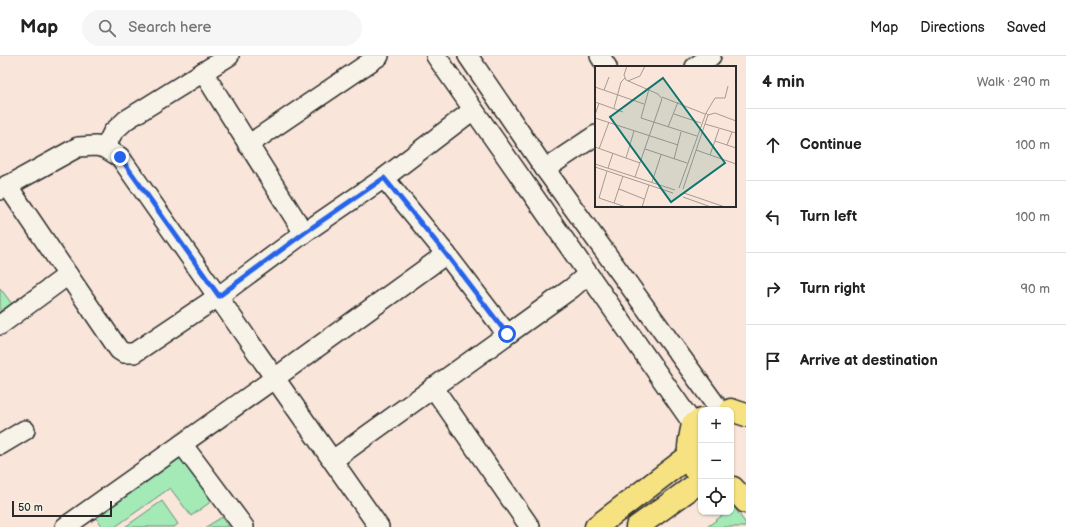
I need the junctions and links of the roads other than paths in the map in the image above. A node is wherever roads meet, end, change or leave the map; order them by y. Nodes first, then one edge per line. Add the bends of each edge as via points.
1 (229, 56) edge
2 (379, 56) edge
3 (436, 56) edge
4 (468, 56) edge
5 (600, 56) edge
6 (711, 56) edge
7 (606, 66) edge
8 (696, 66) edge
9 (203, 72) junction
10 (473, 110) junction
11 (595, 136) edge
12 (248, 145) junction
13 (105, 148) junction
14 (546, 169) junction
15 (384, 178) junction
16 (4, 188) edge
17 (304, 233) junction
18 (446, 254) junction
19 (588, 274) junction
20 (68, 275) junction
21 (219, 296) junction
22 (0, 326) edge
23 (507, 334) junction
24 (275, 378) junction
25 (433, 387) junction
26 (718, 407) edge
27 (720, 407) edge
28 (25, 430) dead end
29 (698, 437) edge
30 (182, 444) junction
31 (0, 445) edge
32 (689, 456) junction
33 (333, 460) junction
34 (700, 479) edge
35 (698, 482) edge
36 (65, 527) edge
37 (244, 527) edge
38 (380, 527) edge
39 (530, 527) edge
40 (596, 527) edge
41 (637, 527) edge

1 - 9 street
2 - 12 street
3 - 10 street
4 - 14 street
5 - 7 street
6 - 8 street
9 - 12 street
9 - 13 street via 126,120 114,132
10 - 15 street
10 - 19 street
11 - 14 street
12 - 17 street
13 - 16 street via 78,147
13 - 21 street via 126,164
14 - 27 street
15 - 17 street
15 - 18 street
16 - 20 street
17 - 21 street
18 - 23 street
18 - 24 street
19 - 23 street
19 - 26 street
20 - 21 street via 119,350 129,354 139,351
20 - 22 street
21 - 24 street
23 - 25 street
24 - 30 street
24 - 33 street
25 - 33 street
25 - 39 street
28 - 31 street
29 - 32 main road via 688,446
30 - 36 street
30 - 37 street
32 - 34 main road
32 - 40 main road
33 - 38 street
35 - 41 main road

